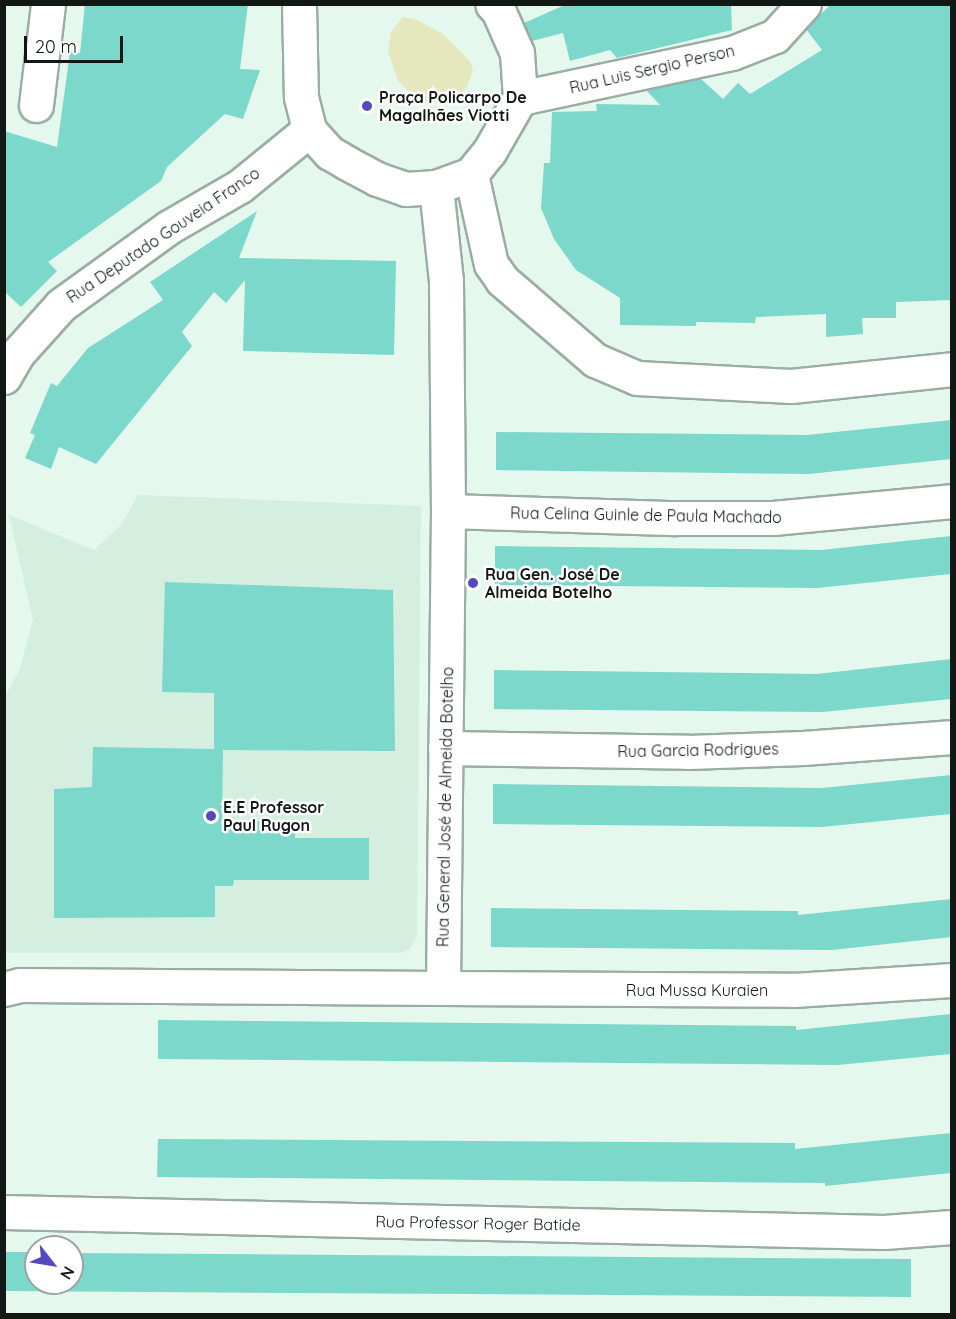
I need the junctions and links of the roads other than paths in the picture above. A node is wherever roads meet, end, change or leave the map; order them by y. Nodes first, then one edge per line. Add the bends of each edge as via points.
1 (48, 4) edge
2 (299, 4) edge
3 (492, 4) edge
4 (804, 4) edge
5 (520, 98) junction
6 (36, 105) dead end
7 (309, 130) junction
8 (471, 174) junction
9 (436, 187) junction
10 (951, 369) edge
11 (4, 377) edge
12 (951, 501) edge
13 (448, 511) junction
14 (951, 737) edge
15 (445, 748) junction
16 (951, 980) edge
17 (443, 988) junction
18 (4, 989) edge
19 (4, 1212) edge
20 (951, 1227) edge

1 - 6 street
2 - 7 street via 302,98
3 - 5 street via 517,53
4 - 5 street, Rua Luis Sergio Person via 775,36 732,53
5 - 8 street via 489,152
7 - 9 street via 330,153 377,179 406,189
7 - 11 street, Rua Deputado Gouveia Franco via 240,186 169,227 61,305 18,353
8 - 9 street
8 - 10 street via 491,264 502,280 595,360 638,378 791,386
9 - 13 street, Rua General José de Almeida Botelho via 446,280
12 - 13 street, Rua Celina Guinle de Paula Machado via 773,518 676,519
13 - 15 street, Rua General José de Almeida Botelho
14 - 15 street, Rua Garcia Rodrigues via 688,752
15 - 17 street, Rua General José de Almeida Botelho
16 - 17 street, Rua Mussa Kuraien via 793,990
17 - 18 street via 20,985
19 - 20 street, Rua Professor Roger Batide via 884,1232

